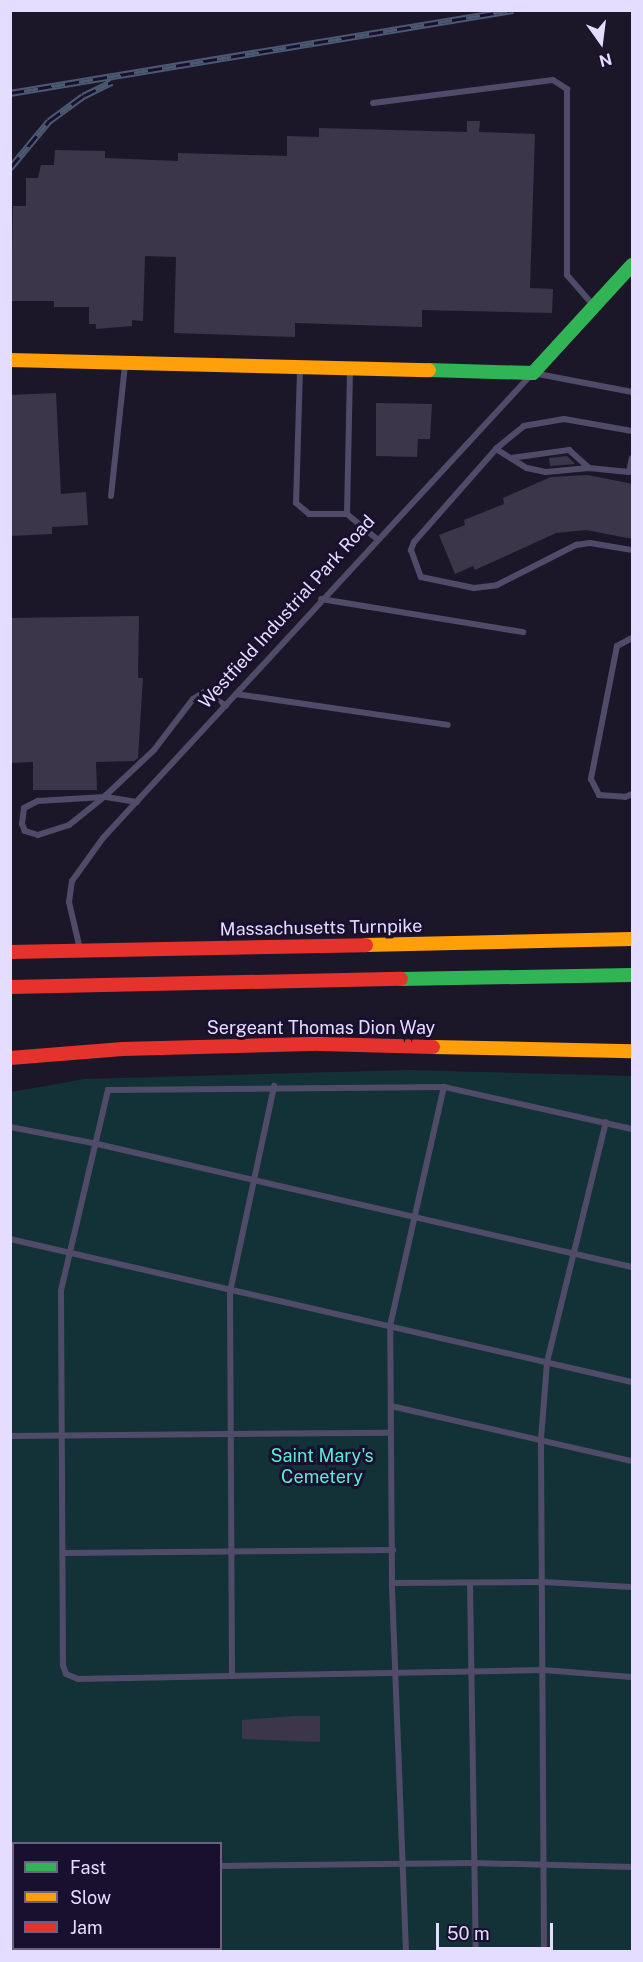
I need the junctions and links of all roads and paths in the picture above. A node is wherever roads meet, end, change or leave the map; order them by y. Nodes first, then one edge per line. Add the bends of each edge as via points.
1 (373, 103) dead end
2 (633, 265) edge
3 (594, 307) junction
4 (10, 360) edge
5 (125, 364) junction
6 (300, 370) junction
7 (350, 372) junction
8 (533, 373) junction
9 (633, 392) edge
10 (633, 431) edge
11 (496, 448) junction
12 (511, 458) junction
13 (633, 458) edge
14 (589, 468) junction
15 (111, 496) dead end
16 (347, 514) junction
17 (377, 539) junction
18 (633, 550) edge
19 (321, 599) junction
20 (523, 632) dead end
21 (633, 638) edge
22 (236, 694) junction
23 (226, 706) junction
24 (448, 725) dead end
25 (633, 794) edge
26 (104, 797) junction
27 (137, 802) junction
28 (633, 939) edge
29 (81, 951) junction
30 (10, 952) edge
31 (633, 975) edge
32 (536, 977) junction
33 (633, 983) edge
34 (10, 987) edge
35 (633, 1051) edge
36 (10, 1058) edge
37 (274, 1086) junction
38 (444, 1087) junction
39 (606, 1122) junction
40 (10, 1127) edge
41 (633, 1129) edge
42 (93, 1143) junction
43 (254, 1179) junction
44 (416, 1216) junction
45 (10, 1239) edge
46 (69, 1253) junction
47 (575, 1253) junction
48 (633, 1267) edge
49 (230, 1292) junction
50 (390, 1326) junction
51 (547, 1362) junction
52 (633, 1382) edge
53 (391, 1406) junction
54 (231, 1432) junction
55 (390, 1433) junction
56 (64, 1435) junction
57 (10, 1436) edge
58 (541, 1439) junction
59 (633, 1461) edge
60 (393, 1550) junction
61 (232, 1553) junction
62 (63, 1554) junction
63 (544, 1582) junction
64 (392, 1583) junction
65 (470, 1584) junction
66 (633, 1587) edge
67 (543, 1670) junction
68 (396, 1672) junction
69 (473, 1673) junction
70 (232, 1675) junction
71 (633, 1677) edge
72 (401, 1863) junction
73 (473, 1863) junction
74 (545, 1864) junction
75 (222, 1866) edge
76 (633, 1867) edge
77 (406, 1952) edge
78 (476, 1952) edge
79 (544, 1952) edge

1 - 3 lane via 553,80 567,89 567,275
2 - 3 main road, Westfield Industrial Park Road
3 - 8 main road, Westfield Industrial Park Road
4 - 5 main road
5 - 6 main road
5 - 15 lane
6 - 7 main road
6 - 16 lane via 296,503 309,514
7 - 8 main road
7 - 16 lane
8 - 9 lane
8 - 17 lane, Westfield Industrial Park Road
10 - 11 lane via 564,419 541,421 524,426
11 - 12 lane
11 - 18 lane via 414,542 411,550 421,577 474,588 497,585 576,545 590,543
12 - 14 lane via 527,468 546,472
12 - 14 lane via 569,450
13 - 14 lane via 629,472
16 - 17 lane
17 - 19 lane, Westfield Industrial Park Road
19 - 20 lane
19 - 22 lane, Westfield Industrial Park Road
21 - 25 lane via 617,646 591,779 599,795
22 - 23 lane, Westfield Industrial Park Road
22 - 24 lane
23 - 26 lane via 204,692 193,699 154,750
23 - 27 lane, Westfield Industrial Park Road
26 - 26 lane via 69,825 38,835 25,831 22,824 24,808 38,801
26 - 27 lane
27 - 29 lane, Westfield Industrial Park Road via 103,838 72,881 69,902
28 - 29 main road, Massachusetts Turnpike
29 - 30 main road, Massachusetts Turnpike
31 - 32 main road
32 - 33 main road
32 - 34 main road
35 - 36 main road, Sergeant Thomas Dion Way via 320,1044 123,1049
37 - 38 lane
37 - 42 lane via 108,1090
37 - 43 lane
38 - 39 lane
38 - 44 lane
39 - 41 lane
39 - 47 lane
40 - 42 lane
42 - 43 lane
42 - 46 lane
43 - 44 lane
43 - 49 lane
44 - 47 lane
44 - 50 lane
45 - 46 lane
46 - 49 lane
46 - 56 lane via 61,1292
47 - 48 lane
47 - 51 lane
49 - 50 lane
49 - 54 lane
50 - 51 lane
50 - 53 lane
51 - 52 lane
51 - 58 lane
53 - 55 lane
53 - 58 lane
54 - 55 lane
54 - 56 lane
54 - 61 lane
55 - 60 lane
56 - 57 lane
56 - 62 lane
58 - 59 lane
58 - 63 lane
60 - 61 lane
60 - 64 lane
61 - 62 lane
61 - 70 lane
62 - 70 lane via 66,1674 78,1679
63 - 65 lane
63 - 66 lane
63 - 67 lane
64 - 65 lane
64 - 68 lane
65 - 69 lane
67 - 69 lane
67 - 71 lane
67 - 74 lane
68 - 69 lane
68 - 70 lane
68 - 72 lane
69 - 73 lane
72 - 73 lane
72 - 75 lane
72 - 77 lane
73 - 74 lane
73 - 78 lane
74 - 76 lane
74 - 79 lane

